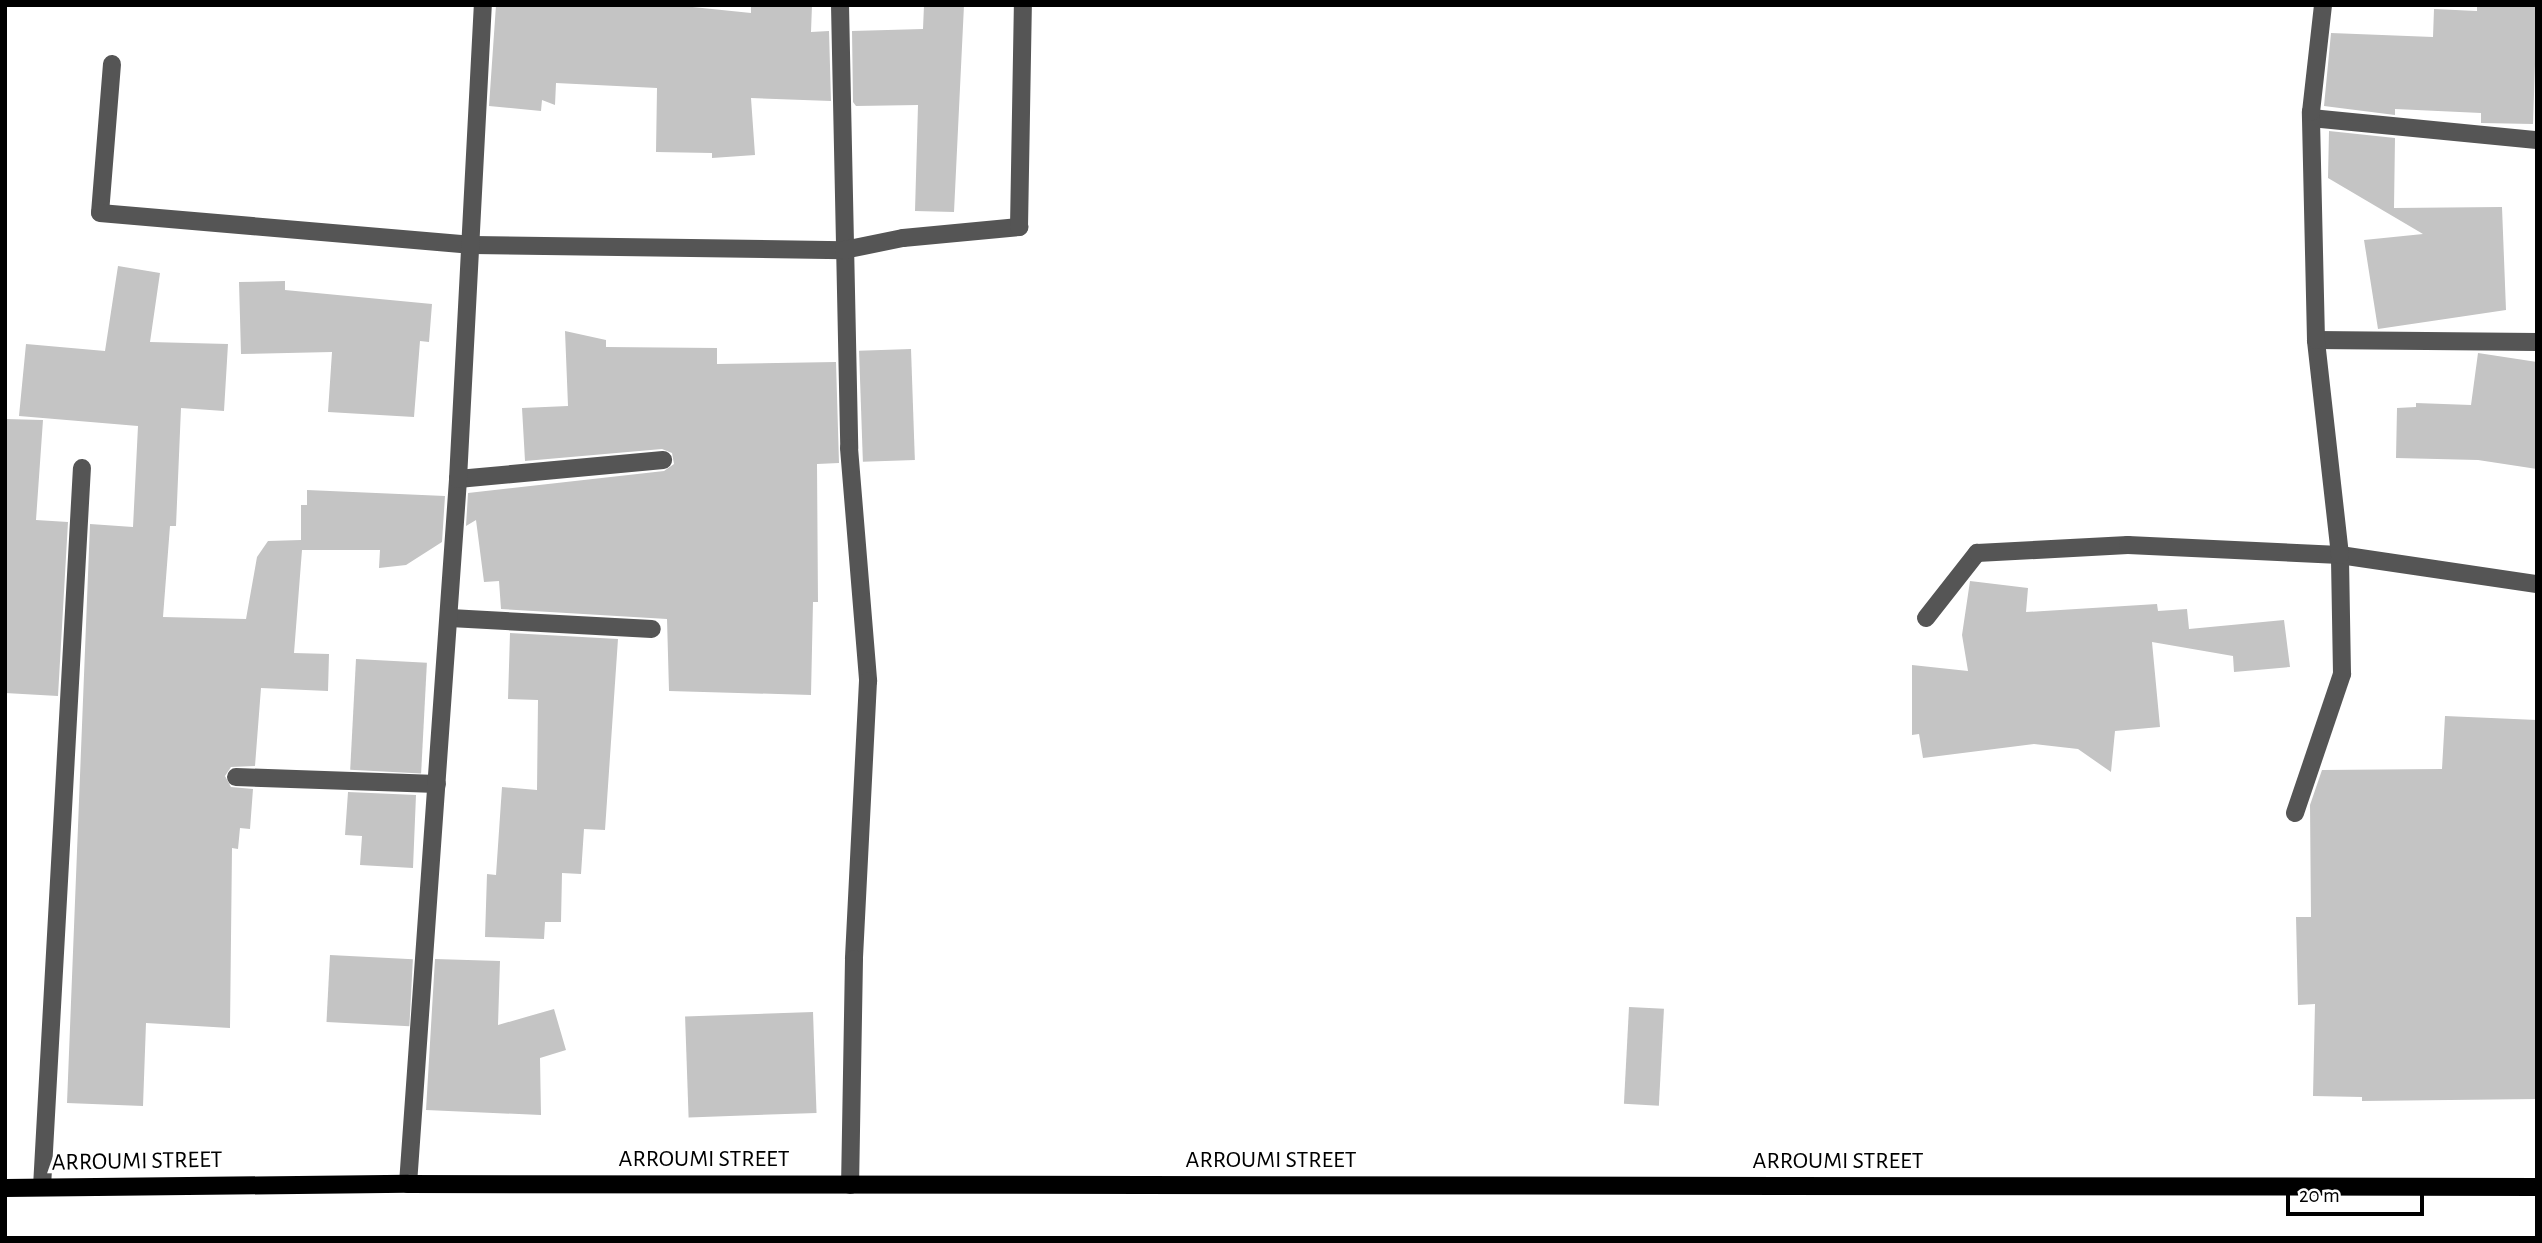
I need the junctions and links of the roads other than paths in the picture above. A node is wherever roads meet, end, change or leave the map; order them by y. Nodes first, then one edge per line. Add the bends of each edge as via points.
1 (483, 5) edge
2 (840, 5) edge
3 (1023, 5) edge
4 (2323, 5) edge
5 (112, 64) dead end
6 (2311, 118) junction
7 (2537, 140) edge
8 (473, 244) junction
9 (844, 250) junction
10 (2316, 340) junction
11 (2537, 342) edge
12 (663, 460) dead end
13 (82, 468) dead end
14 (458, 479) junction
15 (2340, 555) junction
16 (2537, 584) edge
17 (450, 618) junction
18 (1926, 618) dead end
19 (652, 629) dead end
20 (236, 777) dead end
21 (438, 784) junction
22 (2295, 813) dead end
23 (408, 1184) junction
24 (850, 1185) junction
25 (42, 1187) junction
26 (5, 1188) edge
27 (2537, 1188) edge

1 - 8 street
2 - 9 street
3 - 9 street via 1019,227 903,238
4 - 6 street
5 - 8 street via 100,213
6 - 7 street
6 - 10 street
8 - 9 street
8 - 14 street
9 - 24 street via 849,447 868,681 854,959
10 - 11 street
10 - 15 street
12 - 14 street
13 - 25 street
14 - 17 street
15 - 16 street
15 - 18 street via 2127,545 1976,553
15 - 22 street via 2342,674
17 - 19 street
17 - 21 street
20 - 21 street
21 - 23 street
23 - 24 main road, ARROUMI STREET
23 - 25 main road, ARROUMI STREET
24 - 27 main road, ARROUMI STREET
25 - 26 main road, ARROUMI STREET

